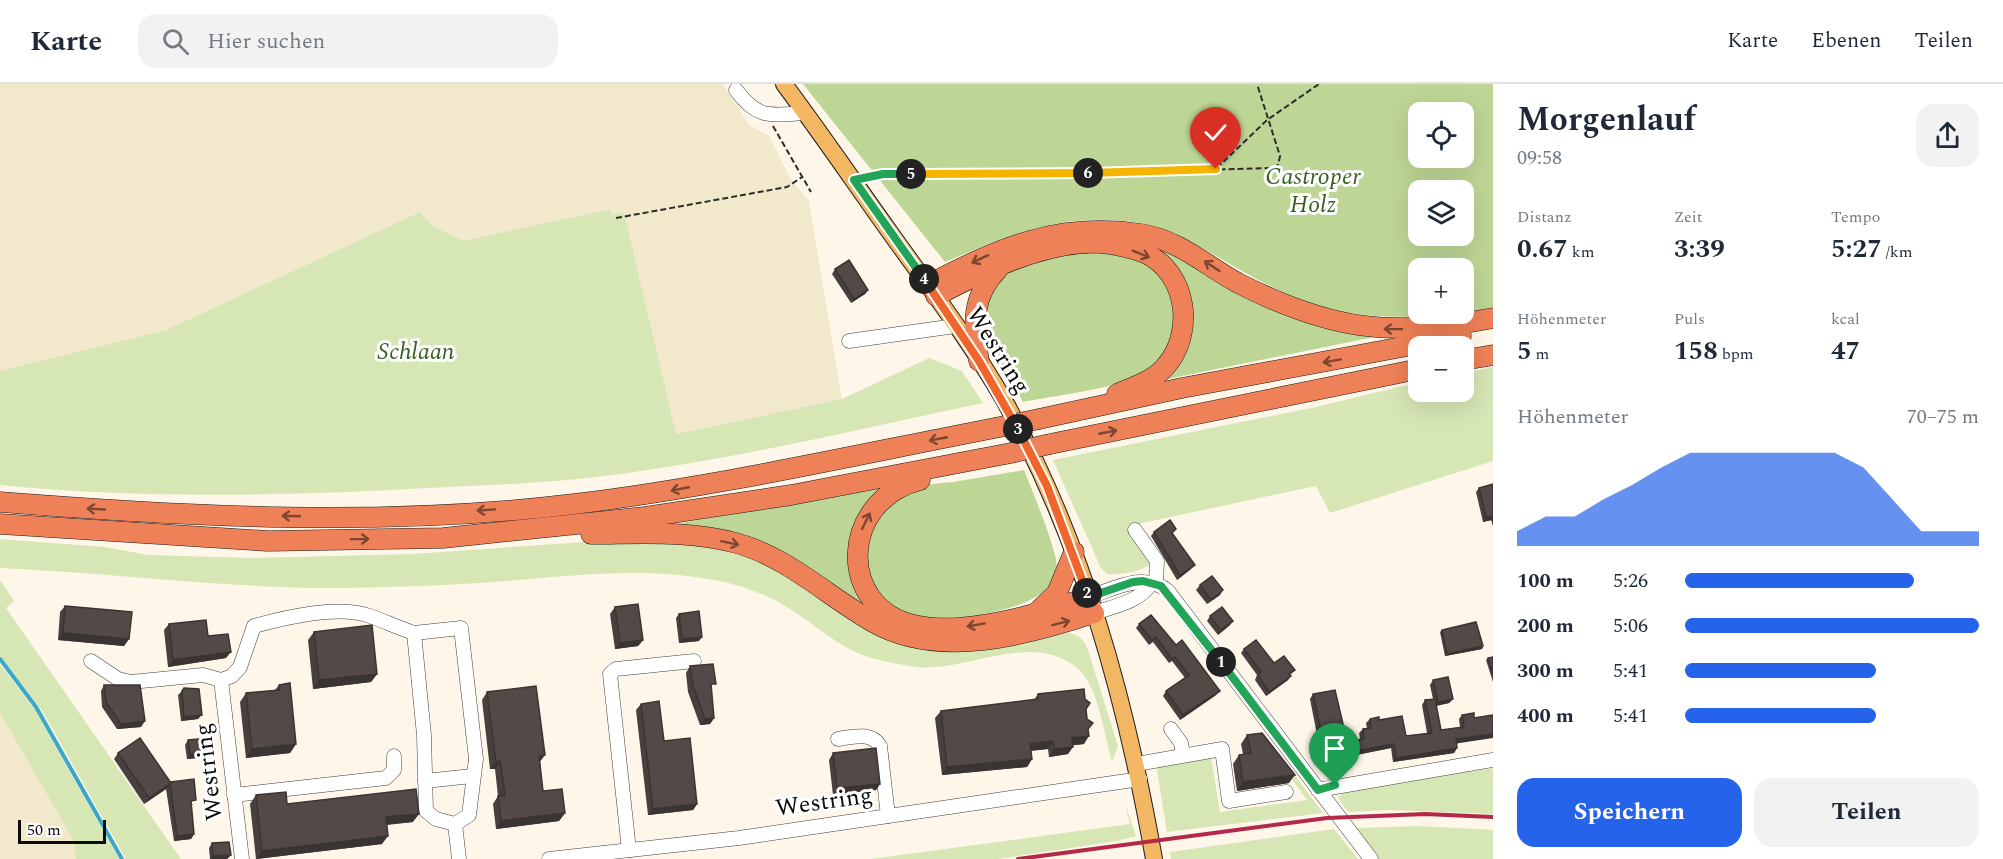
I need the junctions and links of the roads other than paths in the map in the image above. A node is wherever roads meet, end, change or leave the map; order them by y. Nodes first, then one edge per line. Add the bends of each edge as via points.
1 (784, 84) edge
2 (736, 90) dead end
3 (805, 113) junction
4 (1004, 264) junction
5 (932, 291) junction
6 (1493, 318) edge
7 (955, 326) junction
8 (1493, 330) edge
9 (849, 341) dead end
10 (1493, 355) edge
11 (1474, 358) edge
12 (979, 361) junction
13 (1408, 371) edge
14 (1082, 410) junction
15 (967, 462) junction
16 (0, 502) edge
17 (0, 524) edge
18 (1135, 530) dead end
19 (483, 535) junction
20 (1074, 552) junction
21 (1154, 584) junction
22 (1092, 605) junction
23 (1033, 615) junction
24 (414, 633) junction
25 (694, 661) dead end
26 (91, 662) dead end
27 (221, 680) junction
28 (1171, 729) dead end
29 (838, 739) dead end
30 (1183, 755) junction
31 (394, 756) dead end
32 (1493, 760) edge
33 (1139, 771) junction
34 (472, 776) junction
35 (425, 781) junction
36 (1318, 790) junction
37 (1286, 792) dead end
38 (234, 795) junction
39 (888, 816) junction
40 (455, 824) junction
41 (629, 850) junction
42 (242, 859) edge
43 (459, 859) edge
44 (549, 859) edge
45 (1154, 859) edge
46 (1371, 859) edge

1 - 3 main road, Westring
2 - 3 street via 748,107 767,116
3 - 5 main road, Westring
4 - 5 highway
4 - 12 highway via 989,279 976,304
4 -> 14 highway via 1064,246 1107,244 1146,254 1173,280 1184,320 1176,353 1156,376
6 -> 5 highway via 1417,330 1329,320 1236,282 1169,242 1109,231 1035,238 1006,247
5 - 7 main road, Westring
7 - 9 street
7 - 12 main road, Westring
8 -> 14 highway
10 - 11 highway
12 - 20 main road, Westring via 1047,486
15 -> 13 highway, bridge
14 -> 16 highway, bridge via 666,491 571,504 422,515 317,517 163,513
15 - 19 highway via 668,514
23 -> 15 highway via 963,627 913,625 891,616 878,605 863,582 859,568 860,538 865,519 876,505 891,491
17 -> 19 highway via 268,541
18 - 21 street via 1157,561
19 -> 22 highway via 674,533 736,543 779,561 872,622 926,640 989,638 1063,623
20 - 22 main road, Westring
20 - 23 highway via 1057,593
21 - 22 street via 1133,582
21 - 36 street via 1168,591
22 - 23 highway
22 - 33 main road, Westring
24 - 27 street via 349,612 288,617 254,626 240,667
24 - 34 street via 460,628 476,759
24 - 35 street
25 - 41 street via 616,669 610,674
26 - 27 street via 118,679 131,682 203,675
27 - 38 street, Westring
28 - 30 street via 1181,743
29 - 39 street via 871,737 880,746
30 - 33 street
30 - 37 street via 1222,749 1229,801
31 - 38 street via 394,770 386,778
32 - 36 street
33 - 39 street, Westring
33 - 45 main road, Westring
34 - 35 street
34 - 40 street via 469,815
35 - 40 street via 426,811 436,819
36 - 46 street
38 - 42 street, Westring
39 - 41 street, Westring
40 - 43 street
41 - 44 street, Westring

